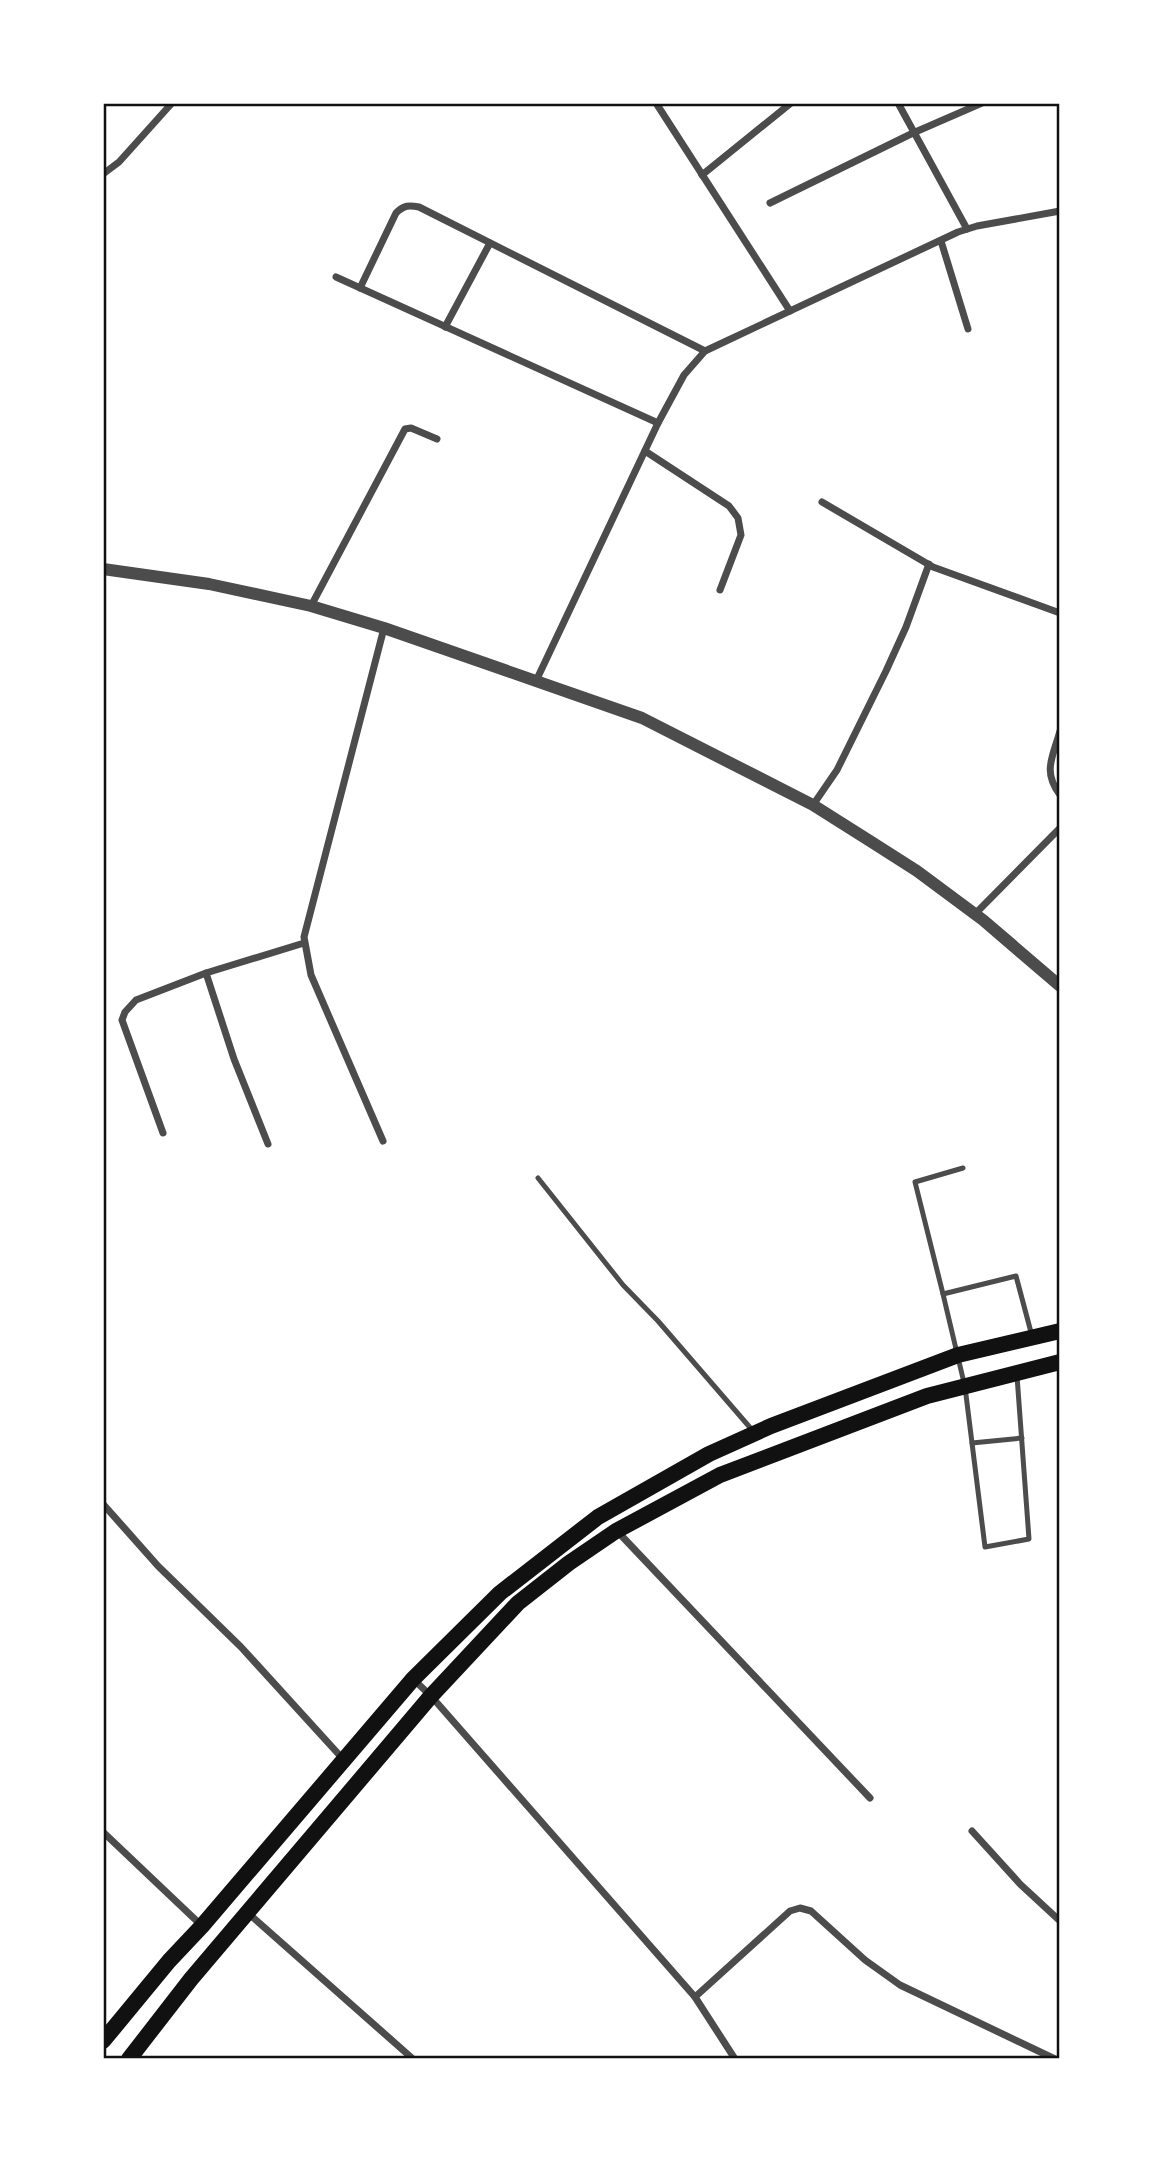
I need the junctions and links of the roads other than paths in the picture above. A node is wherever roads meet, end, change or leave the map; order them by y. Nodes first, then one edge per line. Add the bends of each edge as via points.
1 (172, 103) edge
2 (656, 103) edge
3 (791, 103) edge
4 (898, 103) edge
5 (982, 103) edge
6 (913, 133) junction
7 (103, 174) edge
8 (702, 175) junction
9 (770, 203) dead end
10 (1060, 211) edge
11 (967, 229) junction
12 (941, 241) junction
13 (490, 243) junction
14 (336, 277) dead end
15 (360, 288) junction
16 (790, 311) junction
17 (445, 327) junction
18 (968, 330) dead end
19 (705, 351) junction
20 (658, 423) junction
21 (437, 439) dead end
22 (645, 451) junction
23 (822, 502) dead end
24 (929, 564) junction
25 (103, 569) edge
26 (720, 590) dead end
27 (311, 606) junction
28 (1060, 613) edge
29 (384, 628) junction
30 (536, 681) junction
31 (1060, 731) edge
32 (1060, 795) edge
33 (813, 805) junction
34 (1060, 828) edge
35 (975, 914) junction
36 (304, 943) junction
37 (206, 973) junction
38 (1060, 986) edge
39 (163, 1133) dead end
40 (383, 1142) dead end
41 (268, 1144) dead end
42 (963, 1168) dead end
43 (538, 1178) dead end
44 (943, 1294) junction
45 (1060, 1331) edge
46 (1033, 1338) junction
47 (958, 1355) junction
48 (1060, 1363) edge
49 (1017, 1373) junction
50 (965, 1387) junction
51 (755, 1434) junction
52 (1022, 1438) junction
53 (972, 1443) junction
54 (103, 1504) edge
55 (616, 1531) junction
56 (413, 1679) junction
57 (431, 1696) junction
58 (343, 1759) junction
59 (870, 1798) dead end
60 (972, 1831) dead end
61 (103, 1832) edge
62 (247, 1913) junction
63 (1060, 1921) edge
64 (202, 1926) junction
65 (695, 1997) junction
66 (103, 2041) edge
67 (129, 2059) edge
68 (413, 2059) edge
69 (735, 2059) edge
70 (1055, 2059) edge

1 - 7 street
2 - 8 street
3 - 8 street
4 - 6 street
5 - 6 street
6 - 9 street
6 - 11 street
8 - 16 street
10 - 11 street
11 - 12 street
12 - 16 street
12 - 18 street
13 - 15 street via 419,207 402,207
13 - 17 street
13 - 19 street
14 - 15 street
15 - 17 street
16 - 19 street
17 - 20 street
19 - 20 street via 684,374
20 - 22 street
21 - 27 street via 405,429
22 - 26 street via 729,506 738,518 741,535
22 - 30 street
23 - 24 street
24 - 28 street
24 - 33 street via 886,671
25 - 27 street via 209,584
27 - 29 street
29 - 30 street
29 - 36 street
30 - 33 street via 642,718
31 - 32 street via 1049,775
33 - 35 street
34 - 35 street
35 - 38 street
36 - 37 street
36 - 40 street via 311,975
37 - 39 street via 136,1000 122,1020
37 - 41 street
42 - 44 lane via 915,1182
43 - 51 lane via 623,1285
44 - 46 lane via 1016,1276
44 - 47 lane
45 - 46 main road
46 - 47 main road
47 - 50 lane
47 - 51 main road
48 - 49 main road
49 - 50 main road
49 - 52 lane
50 - 53 lane
50 - 55 main road via 927,1396 720,1475
51 - 56 main road via 709,1454 598,1517 500,1593
52 - 53 lane
52 - 53 lane via 1029,1539 985,1548
54 - 58 street
55 - 57 main road via 518,1602
55 - 59 street
56 - 57 street
56 - 58 main road
57 - 62 main road
57 - 65 street
58 - 64 main road
60 - 63 street
61 - 64 street
62 - 67 main road
62 - 68 street
64 - 66 main road
65 - 69 street
65 - 70 street via 790,1910 800,1908 811,1911 864,1961 900,1985

